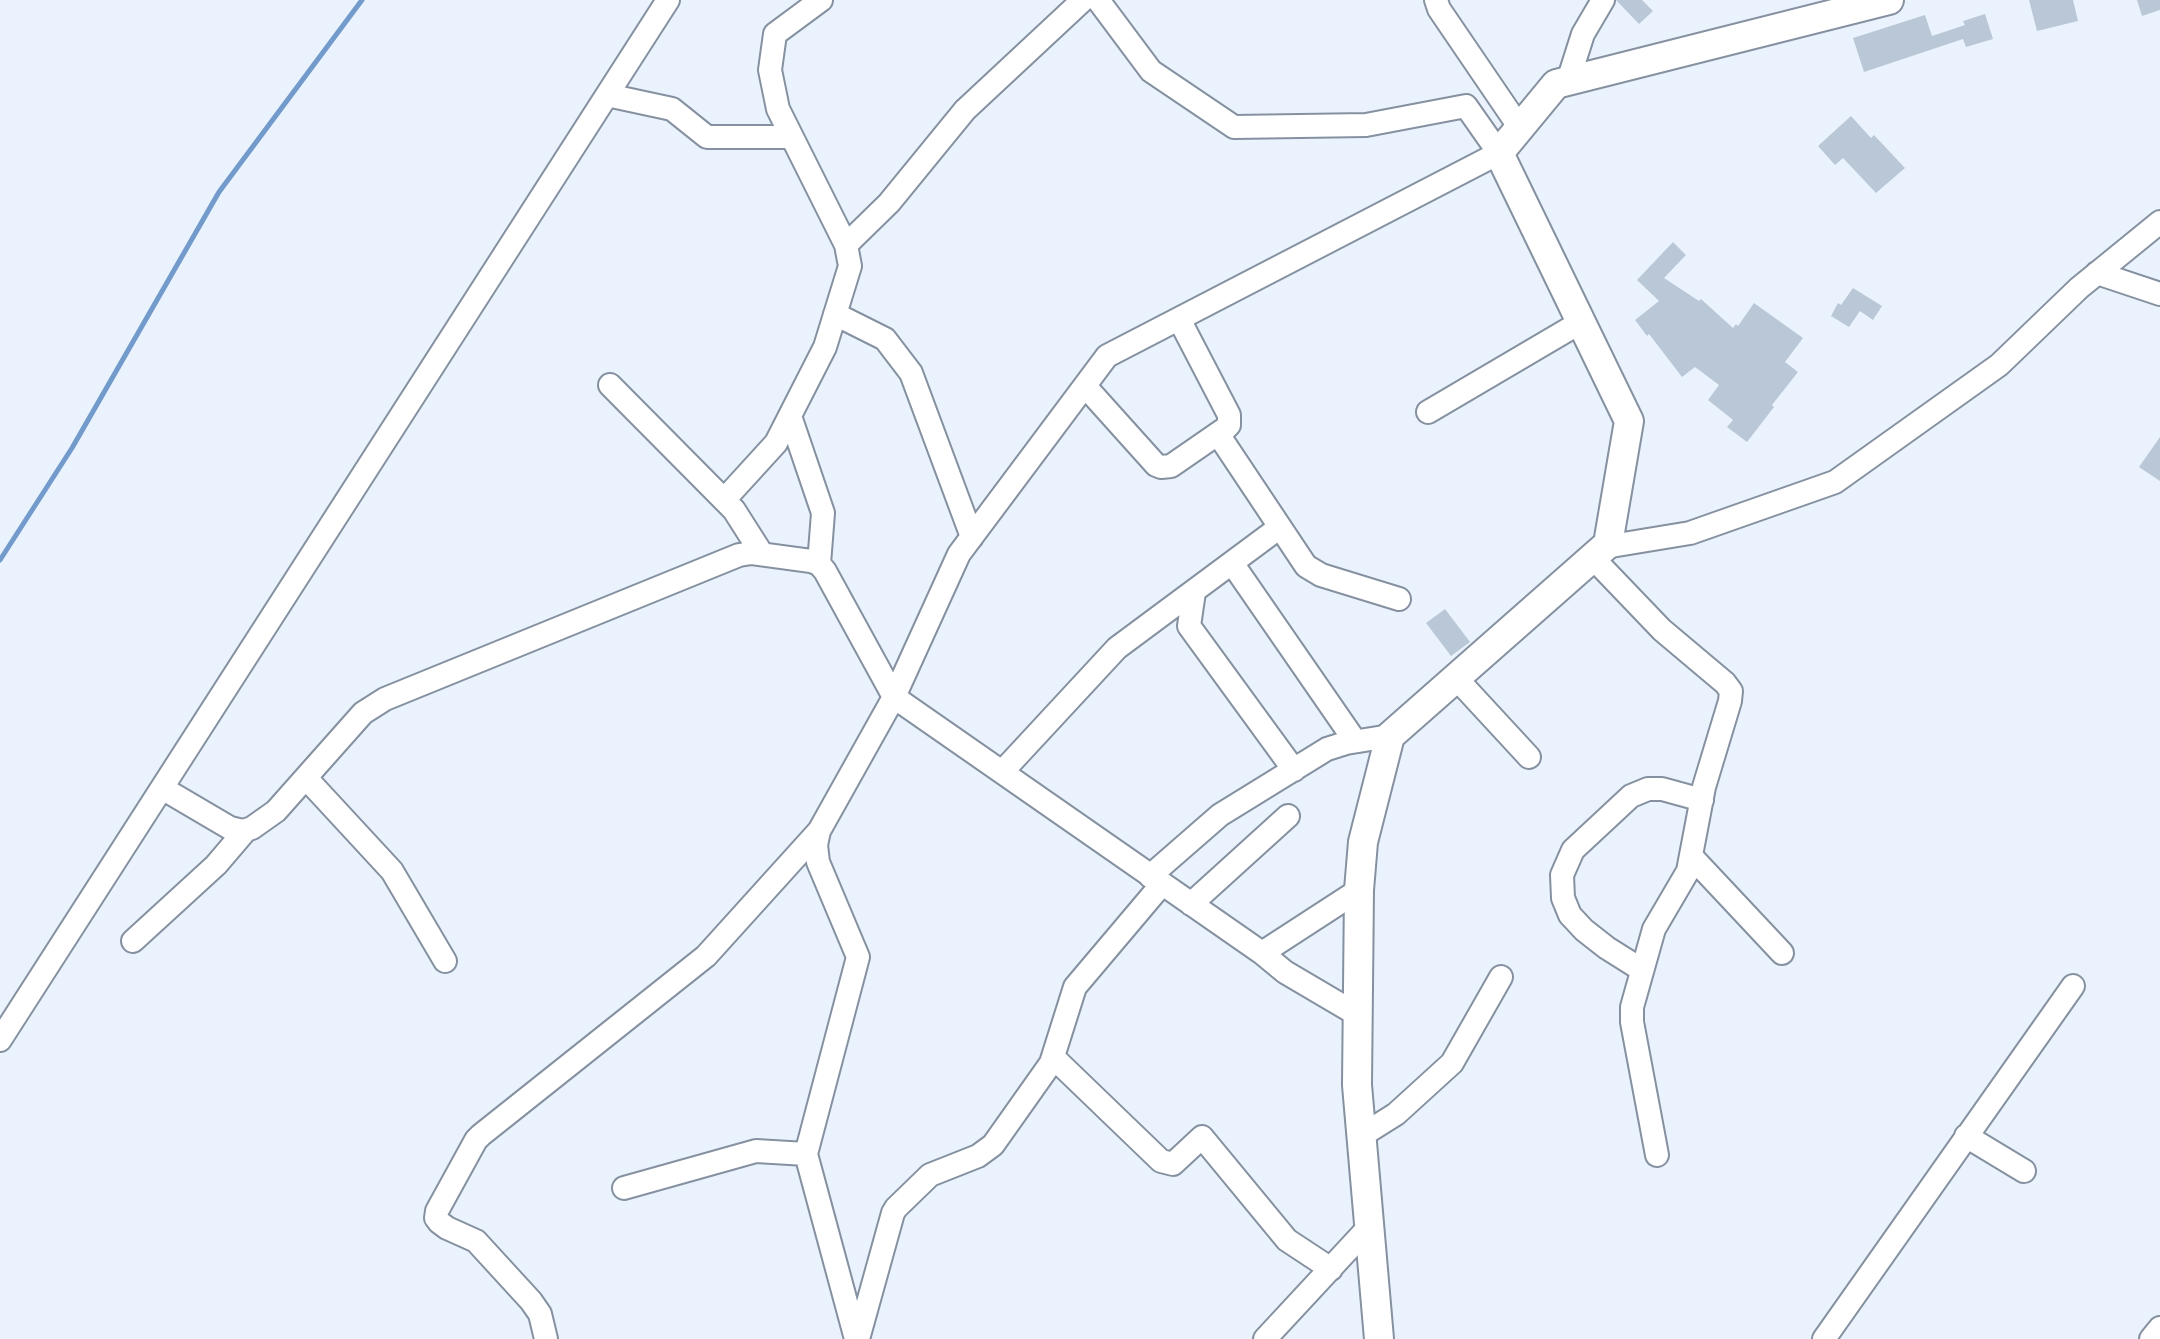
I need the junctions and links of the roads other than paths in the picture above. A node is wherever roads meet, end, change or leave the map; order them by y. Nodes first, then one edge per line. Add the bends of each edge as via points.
1 (668, 0) edge
2 (821, 0) edge
3 (1083, 0) edge
4 (1098, 0) edge
5 (1436, 0) edge
6 (1603, 0) edge
7 (1890, 0) edge
8 (1568, 81) junction
9 (607, 95) junction
10 (1520, 128) junction
11 (792, 137) junction
12 (1499, 153) junction
13 (2160, 222) edge
14 (846, 245) junction
15 (2097, 273) junction
16 (2160, 294) edge
17 (835, 314) junction
18 (1179, 319) junction
19 (1581, 322) junction
20 (610, 385) dead end
21 (1085, 386) junction
22 (1428, 412) dead end
23 (790, 416) junction
24 (1218, 434) junction
25 (724, 500) junction
26 (1280, 527) junction
27 (972, 537) junction
28 (1599, 553) junction
29 (762, 554) junction
30 (1233, 563) junction
31 (819, 564) junction
32 (1194, 592) junction
33 (1399, 599) dead end
34 (1456, 678) junction
35 (894, 697) junction
36 (1390, 736) junction
37 (1355, 741) junction
38 (1529, 757) dead end
39 (1294, 770) junction
40 (1002, 772) junction
41 (306, 778) junction
42 (162, 788) junction
43 (1702, 800) junction
44 (1288, 816) dead end
45 (245, 831) junction
46 (819, 831) junction
47 (1691, 856) junction
48 (1156, 880) junction
49 (1359, 890) junction
50 (1191, 904) junction
51 (133, 941) dead end
52 (1262, 952) junction
53 (1782, 953) dead end
54 (445, 961) dead end
55 (1642, 970) junction
56 (1501, 977) dead end
57 (2073, 986) dead end
58 (1359, 1015) junction
59 (0, 1040) edge
60 (1054, 1058) junction
61 (1361, 1136) junction
62 (1966, 1136) junction
63 (806, 1154) junction
64 (1657, 1155) dead end
65 (2024, 1172) dead end
66 (624, 1188) dead end
67 (1369, 1227) junction
68 (1331, 1269) junction
69 (2160, 1328) edge
70 (546, 1339) edge
71 (857, 1339) edge
72 (1265, 1339) edge
73 (1379, 1339) edge
74 (1824, 1339) edge
75 (2151, 1339) edge

1 - 9 street
2 - 11 street via 775,34 770,70 778,109
3 - 14 street via 965,110 889,203
4 - 12 street via 1151,71 1234,127 1366,125 1466,106
5 - 10 street
6 - 8 street via 1583,34
7 - 8 main road
8 - 10 main road via 1556,84
9 - 11 street via 672,109 707,137
9 - 42 street
10 - 12 main road
11 - 14 street
12 - 18 street
12 - 19 main road
13 - 15 street
14 - 17 street via 850,266
15 - 16 street
15 - 28 street via 1999,365 1834,482 1684,535
17 - 23 street via 825,347
17 - 27 street via 885,339 911,374
18 - 21 street via 1107,356
18 - 24 street via 1229,415 1229,425
19 - 22 street
19 - 28 main road via 1629,421 1608,544
20 - 25 street
21 - 24 street via 1156,465 1171,466
21 - 27 street
23 - 25 street via 771,449
23 - 31 street via 824,513
24 - 26 street
25 - 29 street via 739,516
26 - 30 street
26 - 33 street via 1313,572
27 - 35 street via 959,554
28 - 34 main road
28 - 43 street via 1662,630 1731,691
29 - 31 street
29 - 41 street via 739,555 384,699 363,713
30 - 32 street
30 - 37 street
31 - 35 street
32 - 39 street via 1189,626
32 - 40 street via 1118,648
34 - 36 main road
34 - 38 street
35 - 40 street
35 - 46 street
36 - 37 street
36 - 49 main road via 1363,842
37 - 39 street via 1327,750
39 - 48 street via 1220,815
40 - 48 street
41 - 45 street via 276,811
41 - 54 street via 392,871
42 - 45 street via 230,828
42 - 59 street
43 - 47 street
43 - 55 street via 1662,789 1648,789 1631,796 1573,850 1562,875 1563,898 1570,915 1607,948
44 - 50 street
45 - 51 street via 216,865
46 - 63 street via 818,862 858,957
46 - 70 street via 706,956 481,1135 437,1211 438,1222 477,1241 531,1301 540,1314
47 - 53 street
47 - 55 street via 1688,872 1654,929
48 - 50 street
48 - 60 street via 1075,987
49 - 52 street
49 - 58 main road
50 - 52 street
52 - 58 street via 1285,972
55 - 64 street via 1632,1022
56 - 61 street via 1452,1063 1396,1114
57 - 62 street
58 - 61 main road via 1357,1085
60 - 68 street via 1161,1161 1173,1164 1202,1137 1287,1240
60 - 71 street via 986,1152 930,1175 892,1213
61 - 67 main road
62 - 65 street
62 - 74 street
63 - 66 street via 756,1151
63 - 71 street
67 - 68 street
67 - 73 main road
68 - 72 street
69 - 75 street

